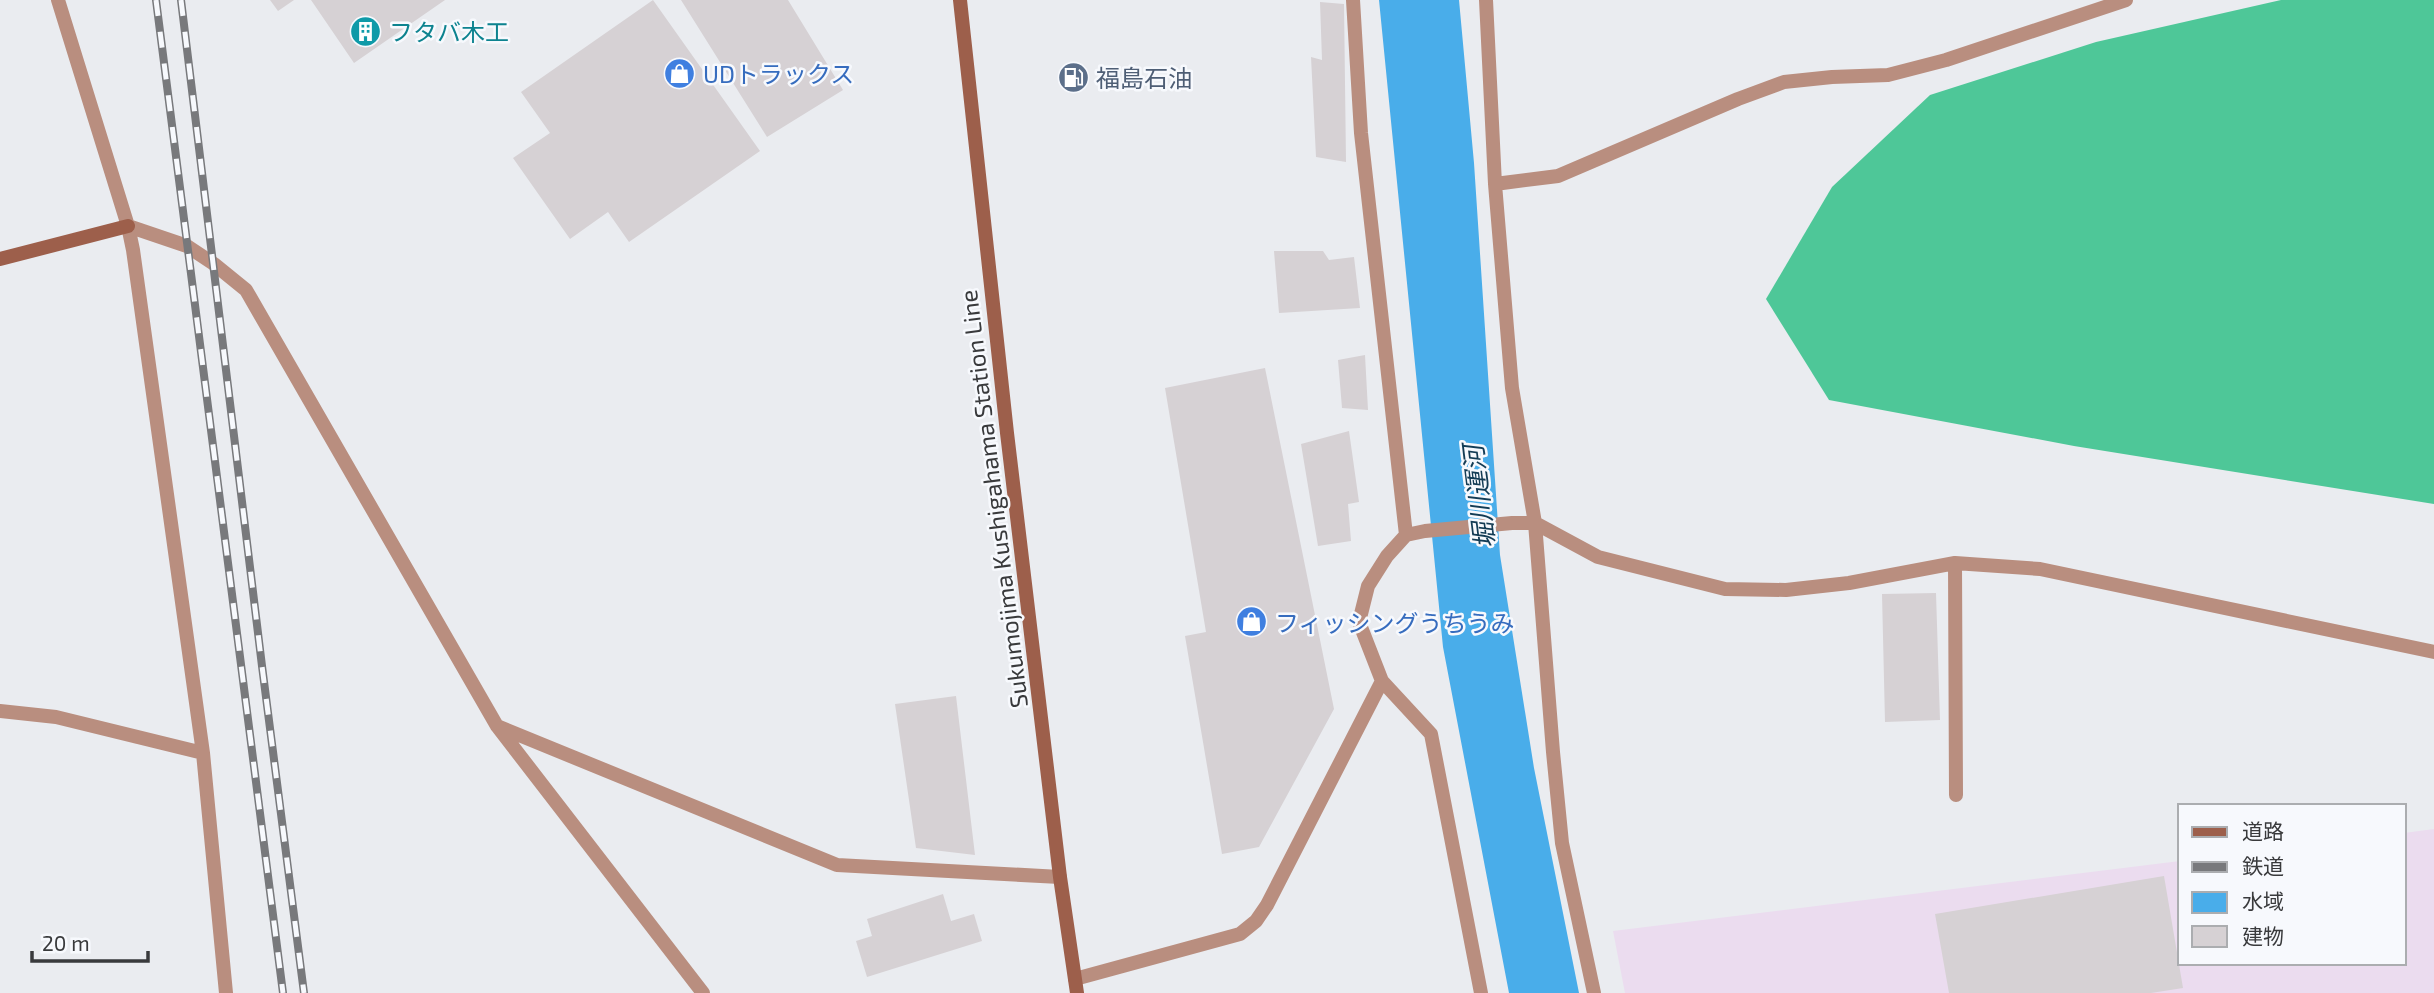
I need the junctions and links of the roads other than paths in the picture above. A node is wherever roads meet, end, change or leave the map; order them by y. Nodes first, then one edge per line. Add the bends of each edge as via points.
1 (58, 0) edge
2 (961, 0) edge
3 (1353, 0) edge
4 (1486, 0) edge
5 (2126, 0) edge
6 (1495, 184) junction
7 (128, 226) junction
8 (0, 259) edge
9 (1535, 523) junction
10 (1406, 535) junction
11 (1955, 563) junction
12 (2434, 652) edge
13 (1382, 681) junction
14 (0, 710) edge
15 (497, 726) junction
16 (203, 752) junction
17 (1956, 795) dead end
18 (1060, 877) junction
19 (1076, 986) edge
20 (226, 993) edge
21 (703, 993) edge
22 (1481, 993) edge
23 (1594, 993) edge

1 - 7 street
2 - 18 main road, Sukumojima Kushigahama Station Line
3 - 10 street via 1361,133
4 - 6 street
5 - 6 street via 1888,75 1784,82 1558,176
6 - 9 street via 1512,388
7 - 8 main road
7 - 15 street via 187,246 246,290
7 - 16 street
9 - 10 street
9 - 11 street via 1598,557 1725,589 1849,583
9 - 23 street via 1562,843
10 - 13 street via 1367,586 1359,622
11 - 12 street via 2040,569
11 - 17 street
13 - 19 street via 1256,920 1240,934
13 - 22 street via 1431,734
14 - 16 street via 56,717
15 - 18 street via 836,865
15 - 21 street
16 - 20 street
18 - 19 main road, Sukumojima Kushigahama Station Line

